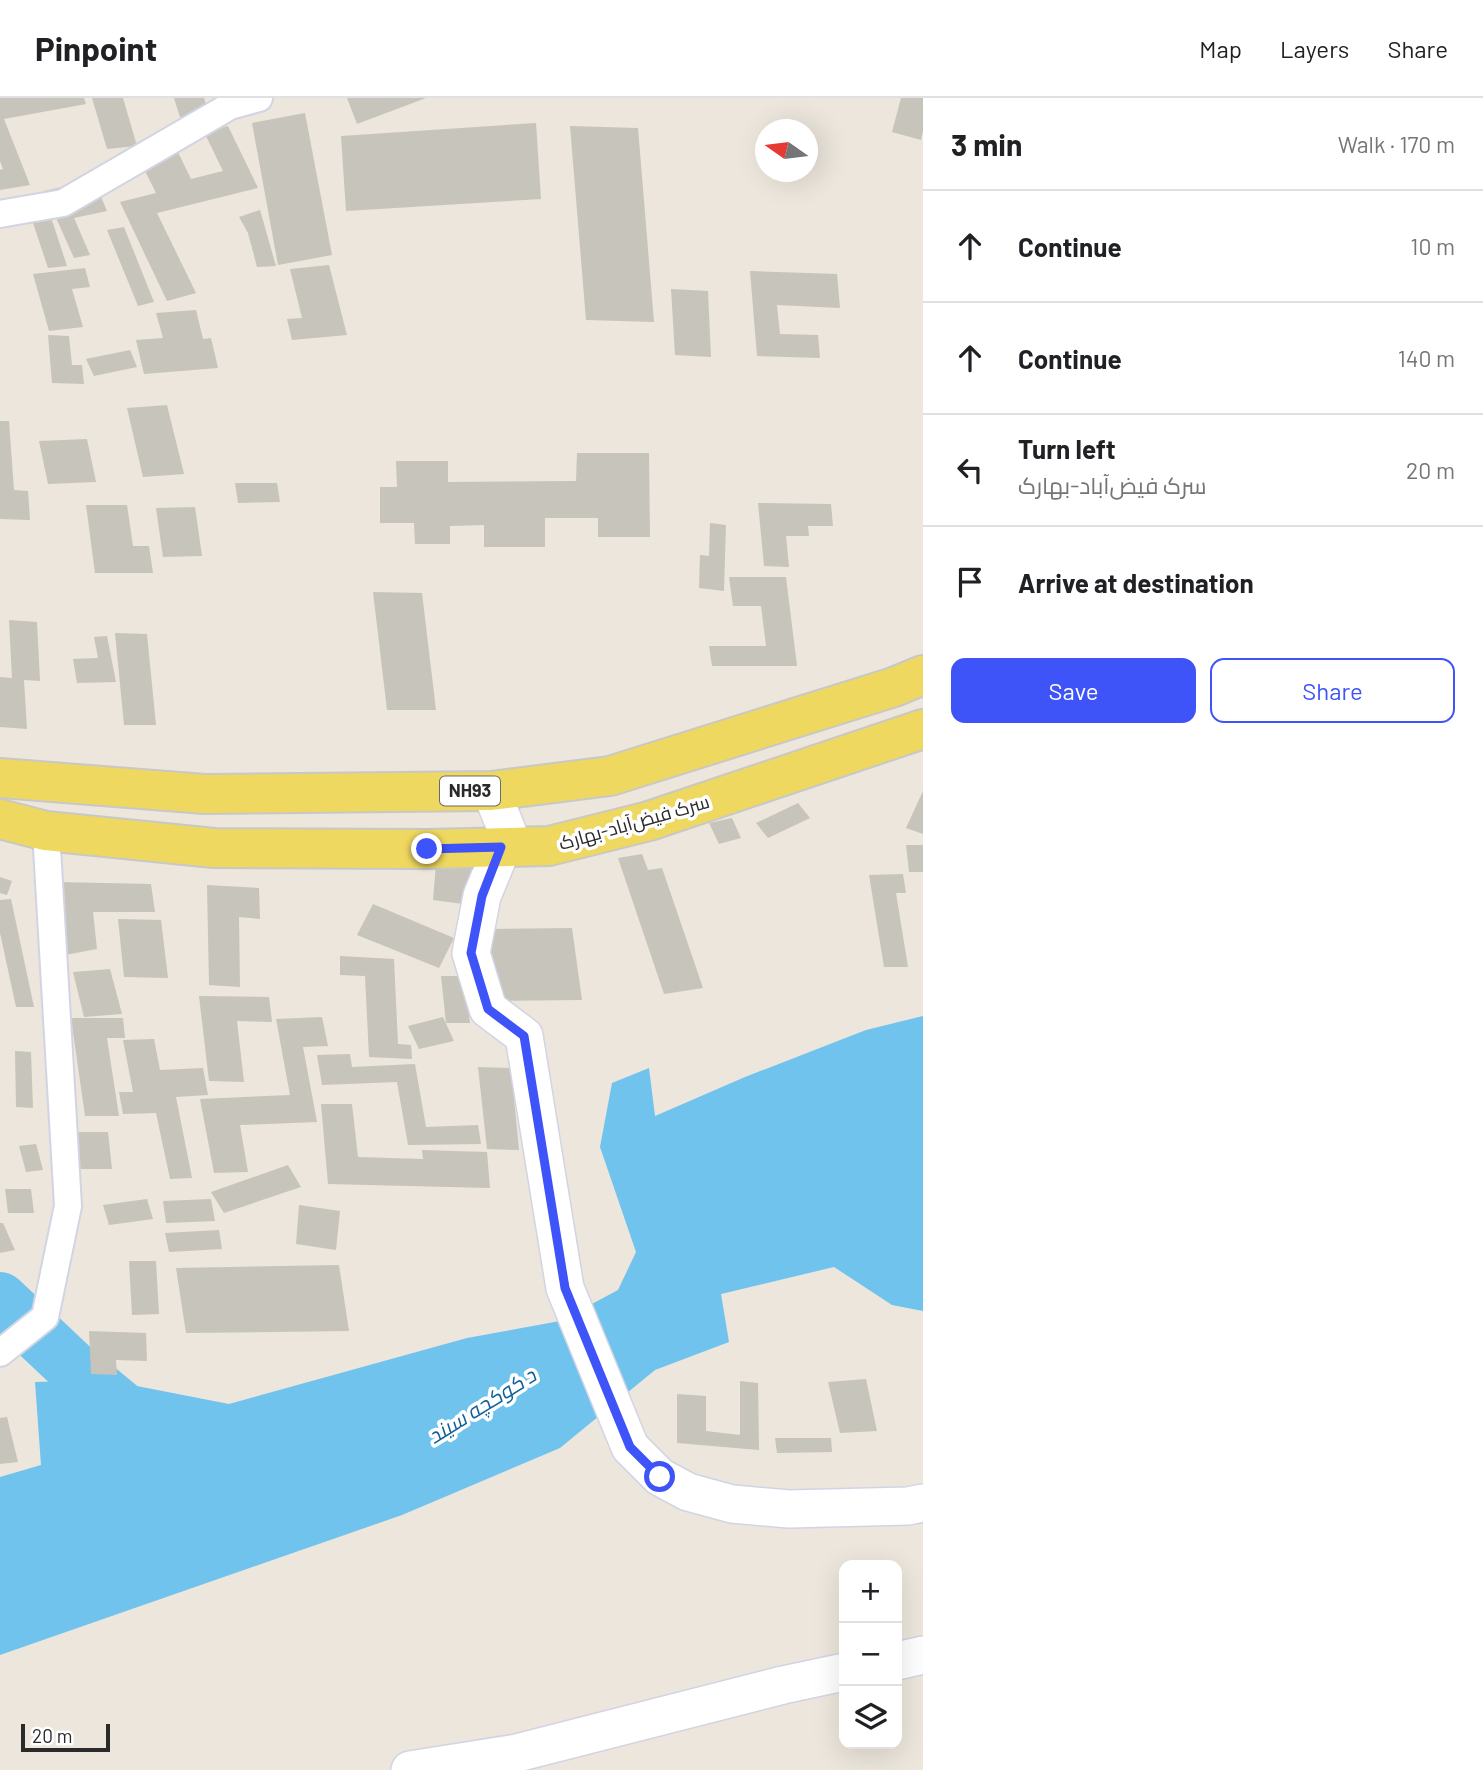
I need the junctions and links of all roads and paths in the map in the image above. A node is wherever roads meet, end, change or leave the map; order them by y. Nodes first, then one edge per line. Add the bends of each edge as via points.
1 (259, 98) edge
2 (0, 214) edge
3 (923, 675) edge
4 (923, 729) edge
5 (0, 778) edge
6 (491, 791) junction
7 (0, 819) edge
8 (46, 831) junction
9 (504, 840) junction
10 (5, 1350) edge
11 (923, 1503) edge
12 (923, 1655) edge
13 (902, 1660) edge
14 (839, 1673) edge
15 (410, 1770) edge

1 - 2 street via 230,106 62,203
3 - 6 main road, NH93 via 610,776
4 - 9 main road, سرک فیض‌آباد-بهارک via 649,821 549,846
5 - 6 main road, NH93 via 205,794
6 - 9 street
7 - 8 main road, سرک فیض‌آباد-بهارک
8 - 9 main road, سرک فیض‌آباد-بهارک via 214,848 427,849
8 - 10 street via 68,1206 45,1317
9 - 11 street via 482,896 471,953 488,1009 524,1036 565,1288 630,1447 660,1477 688,1492 732,1504 789,1509
12 - 13 street
14 - 15 street via 517,1753

